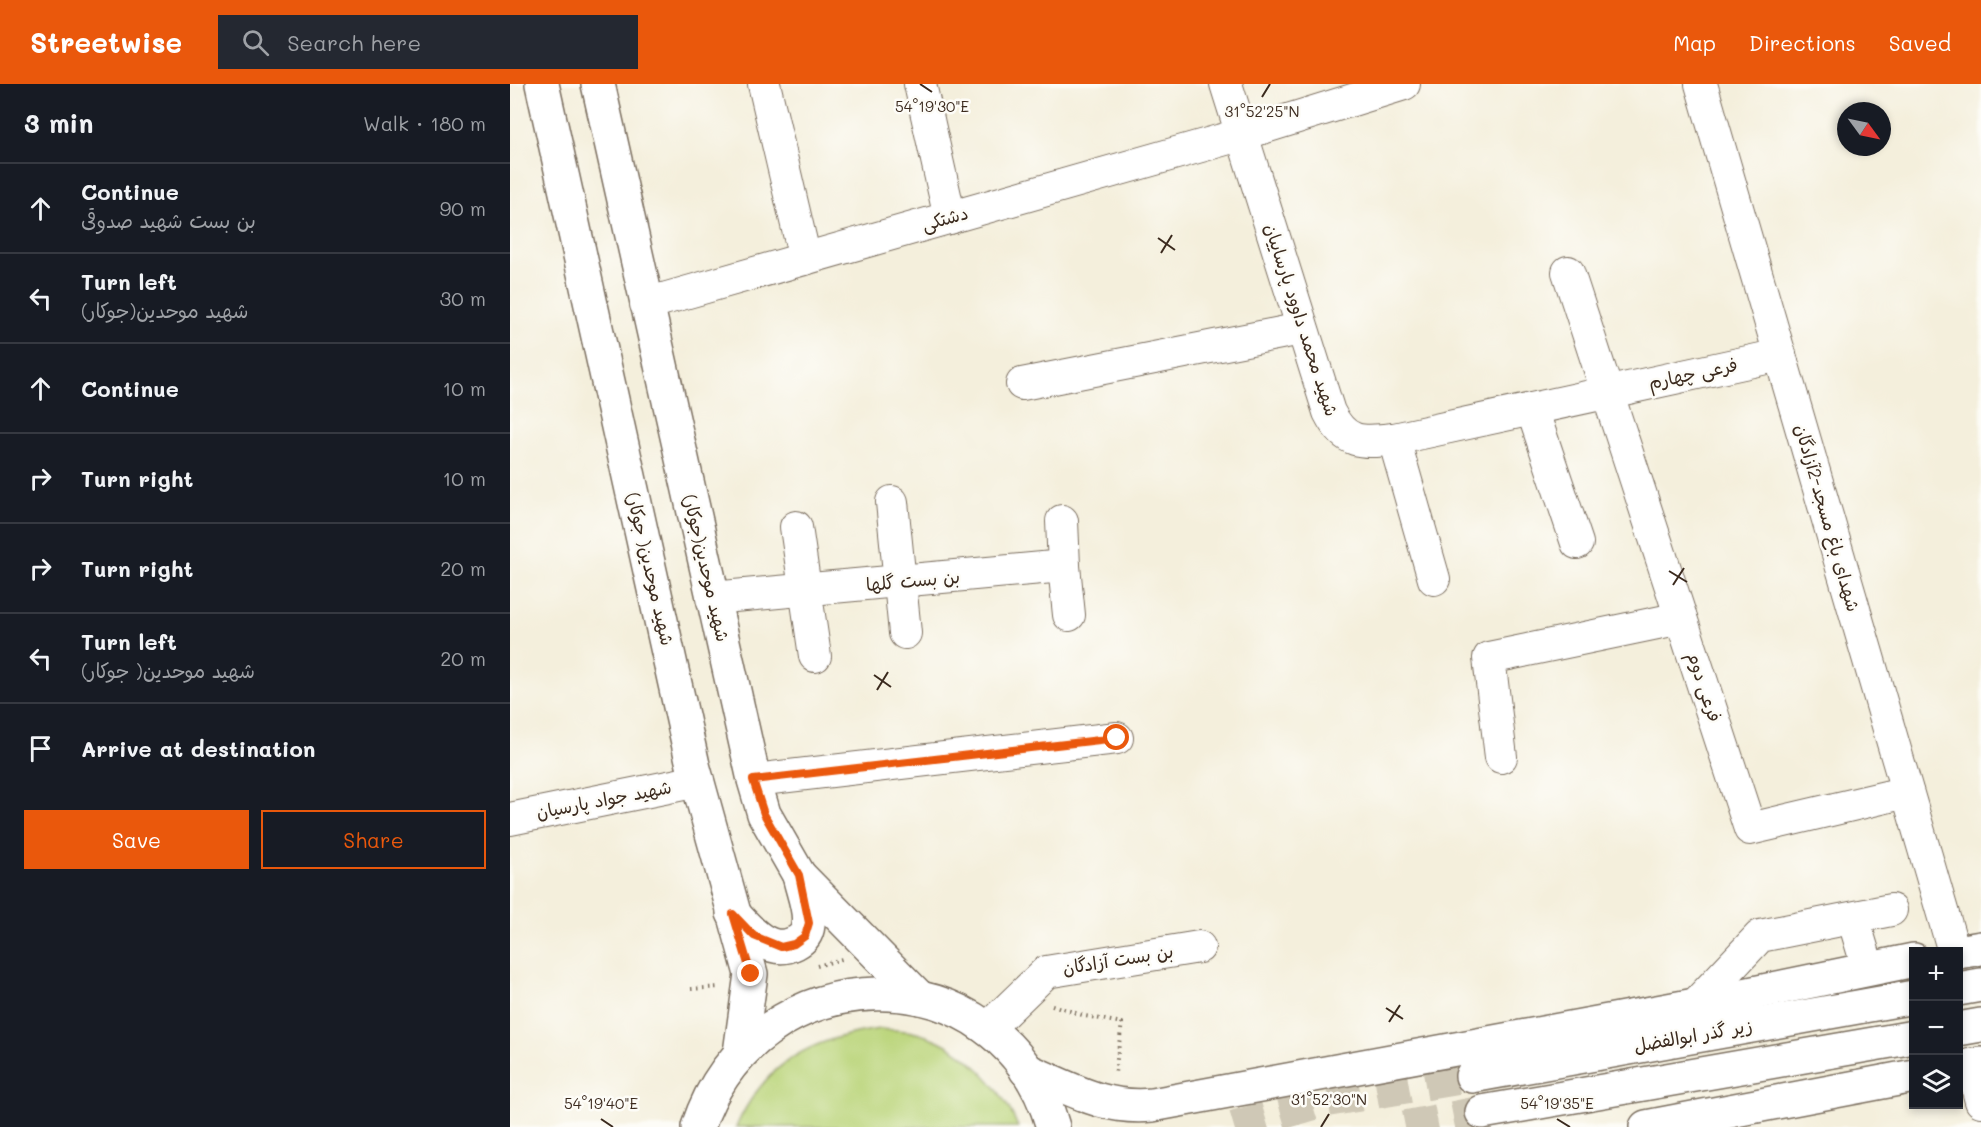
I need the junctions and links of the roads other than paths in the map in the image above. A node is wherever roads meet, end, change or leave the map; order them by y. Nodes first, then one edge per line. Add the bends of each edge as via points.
1 (542, 84) edge
2 (598, 84) edge
3 (764, 84) edge
4 (920, 84) edge
5 (1226, 84) edge
6 (1404, 84) edge
7 (1701, 84) edge
8 (1244, 134) junction
9 (950, 218) junction
10 (805, 259) junction
11 (1568, 272) dead end
12 (646, 304) junction
13 (1301, 329) junction
14 (1780, 355) junction
15 (1022, 384) dead end
16 (1607, 393) junction
17 (1532, 409) junction
18 (1394, 439) junction
19 (892, 502) dead end
20 (1062, 521) dead end
21 (796, 527) dead end
22 (1577, 543) dead end
23 (1064, 566) junction
24 (1434, 579) dead end
25 (898, 583) junction
26 (807, 590) junction
27 (712, 598) junction
28 (1069, 615) dead end
29 (1681, 618) junction
30 (905, 633) dead end
31 (815, 656) dead end
32 (1117, 738) dead end
33 (1501, 757) dead end
34 (753, 780) junction
35 (698, 781) junction
36 (1907, 792) junction
37 (510, 819) edge
38 (799, 875) junction
39 (1891, 910) dead end
40 (733, 914) junction
41 (1853, 918) junction
42 (1199, 947) dead end
43 (1952, 947) edge
44 (1981, 948) edge
45 (1963, 951) edge
46 (1909, 961) edge
47 (1868, 968) junction
48 (1981, 985) edge
49 (1963, 988) edge
50 (920, 998) junction
51 (1909, 998) edge
52 (1695, 1005) junction
53 (1981, 1025) edge
54 (1963, 1028) edge
55 (987, 1029) junction
56 (1909, 1037) edge
57 (740, 1053) junction
58 (1970, 1066) edge
59 (1026, 1070) junction
60 (1472, 1076) tunnel mouth
61 (1909, 1077) edge
62 (1221, 1093) junction
63 (1981, 1101) edge
64 (1482, 1112) tunnel mouth
65 (698, 1127) edge
66 (1053, 1127) edge
67 (1155, 1127) edge
68 (1646, 1127) edge

1 - 35 main road, شهید موحدین( جوکار)
2 - 12 main road, شهید موحدین(جوکار)
3 - 10 street
4 - 9 street
5 - 8 street, شهید محمد داوود پارساییان
6 - 8 street, دشتکی
7 - 14 street, شهدای‌ باغ مسجد-2آزادگان
8 - 9 street, دشتکی
8 - 13 street, شهید محمد داوود پارساییان
9 - 10 street, دشتکی
10 - 12 street, دشتکی
11 - 16 street, فرعی دوم
12 - 27 main road, شهید موحدین(جوکار)
13 - 15 street
13 - 18 street, شهید محمد داوود پارساییان via 1336,427 1348,437 1366,442
14 - 16 street, فرعی چهارم
14 - 36 street, شهدای‌ باغ مسجد-2آزادگان
16 - 17 street, شهید محمد داوود پارساییان
16 - 29 street, فرعی دوم
17 - 18 street, شهید محمد داوود پارساییان
17 - 22 street
18 - 24 street
19 - 25 street
20 - 23 street
21 - 26 street
23 - 25 street, بن بست گلها
23 - 28 street
25 - 26 street, بن بست گلها
25 - 30 street
26 - 27 street, بن بست گلها
26 - 31 street
27 - 34 main road, شهید موحدین(جوکار)
29 - 33 street via 1489,658
29 - 36 street, فرعی دوم via 1750,829
32 - 34 street
34 - 38 main road, شهید موحدین(جوکار) via 764,814
35 - 37 street, شهید جواد پارسیان
35 - 40 main road, شهید موحدین( جوکار)
36 - 43 street, شهدای‌ باغ مسجد-2آزادگان
38 - 40 main road via 809,923 805,936 794,944 781,947 754,936
38 - 50 main road, شهید موحدین(جوکار)
39 - 41 street
40 - 57 main road, شهید موحدین( جوکار) via 751,974
41 - 47 street
41 - 52 street via 1760,936
42 - 55 street, بن بست آزادگان via 1046,972
44 - 45 main road
46 - 47 main road
47 - 52 main road
48 - 49 main road
50 - 55 main road via 951,1009
50 - 57 main road via 871,993 822,1001 777,1021
51 - 60 main road, زیر گذر ابوالفضل
52 - 62 main road
53 - 54 main road
55 - 59 main road
56 - 64 main road
57 - 65 main road via 713,1090
58 - 63 street
59 - 62 main road via 1111,1105 1152,1105
59 - 66 main road via 1040,1091
61 - 68 main road
62 - 67 main road

